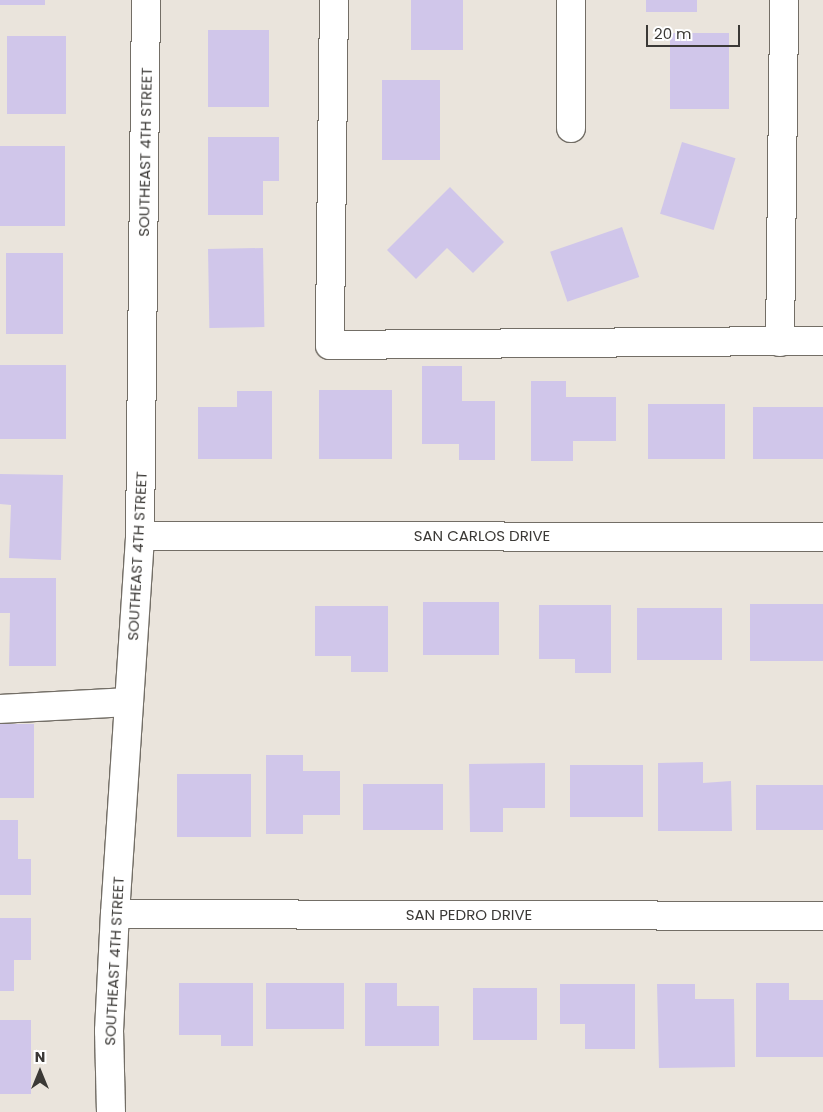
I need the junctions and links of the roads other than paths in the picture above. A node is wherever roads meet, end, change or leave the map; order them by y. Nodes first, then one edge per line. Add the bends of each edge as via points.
1 (146, 0) edge
2 (334, 0) edge
3 (571, 0) edge
4 (784, 0) edge
5 (571, 128) dead end
6 (823, 341) edge
7 (780, 342) junction
8 (140, 536) junction
9 (823, 537) edge
10 (129, 702) junction
11 (0, 709) edge
12 (115, 914) junction
13 (823, 916) edge
14 (111, 1112) edge

1 - 8 street, SOUTHEAST 4TH STREET
2 - 7 street via 330,345
3 - 5 street
4 - 7 street
6 - 7 street
8 - 9 street, SAN CARLOS DRIVE
8 - 10 street, SOUTHEAST 4TH STREET
10 - 11 street
10 - 12 street, SOUTHEAST 4TH STREET
12 - 13 street, SAN PEDRO DRIVE
12 - 14 street, SOUTHEAST 4TH STREET via 109,1031

